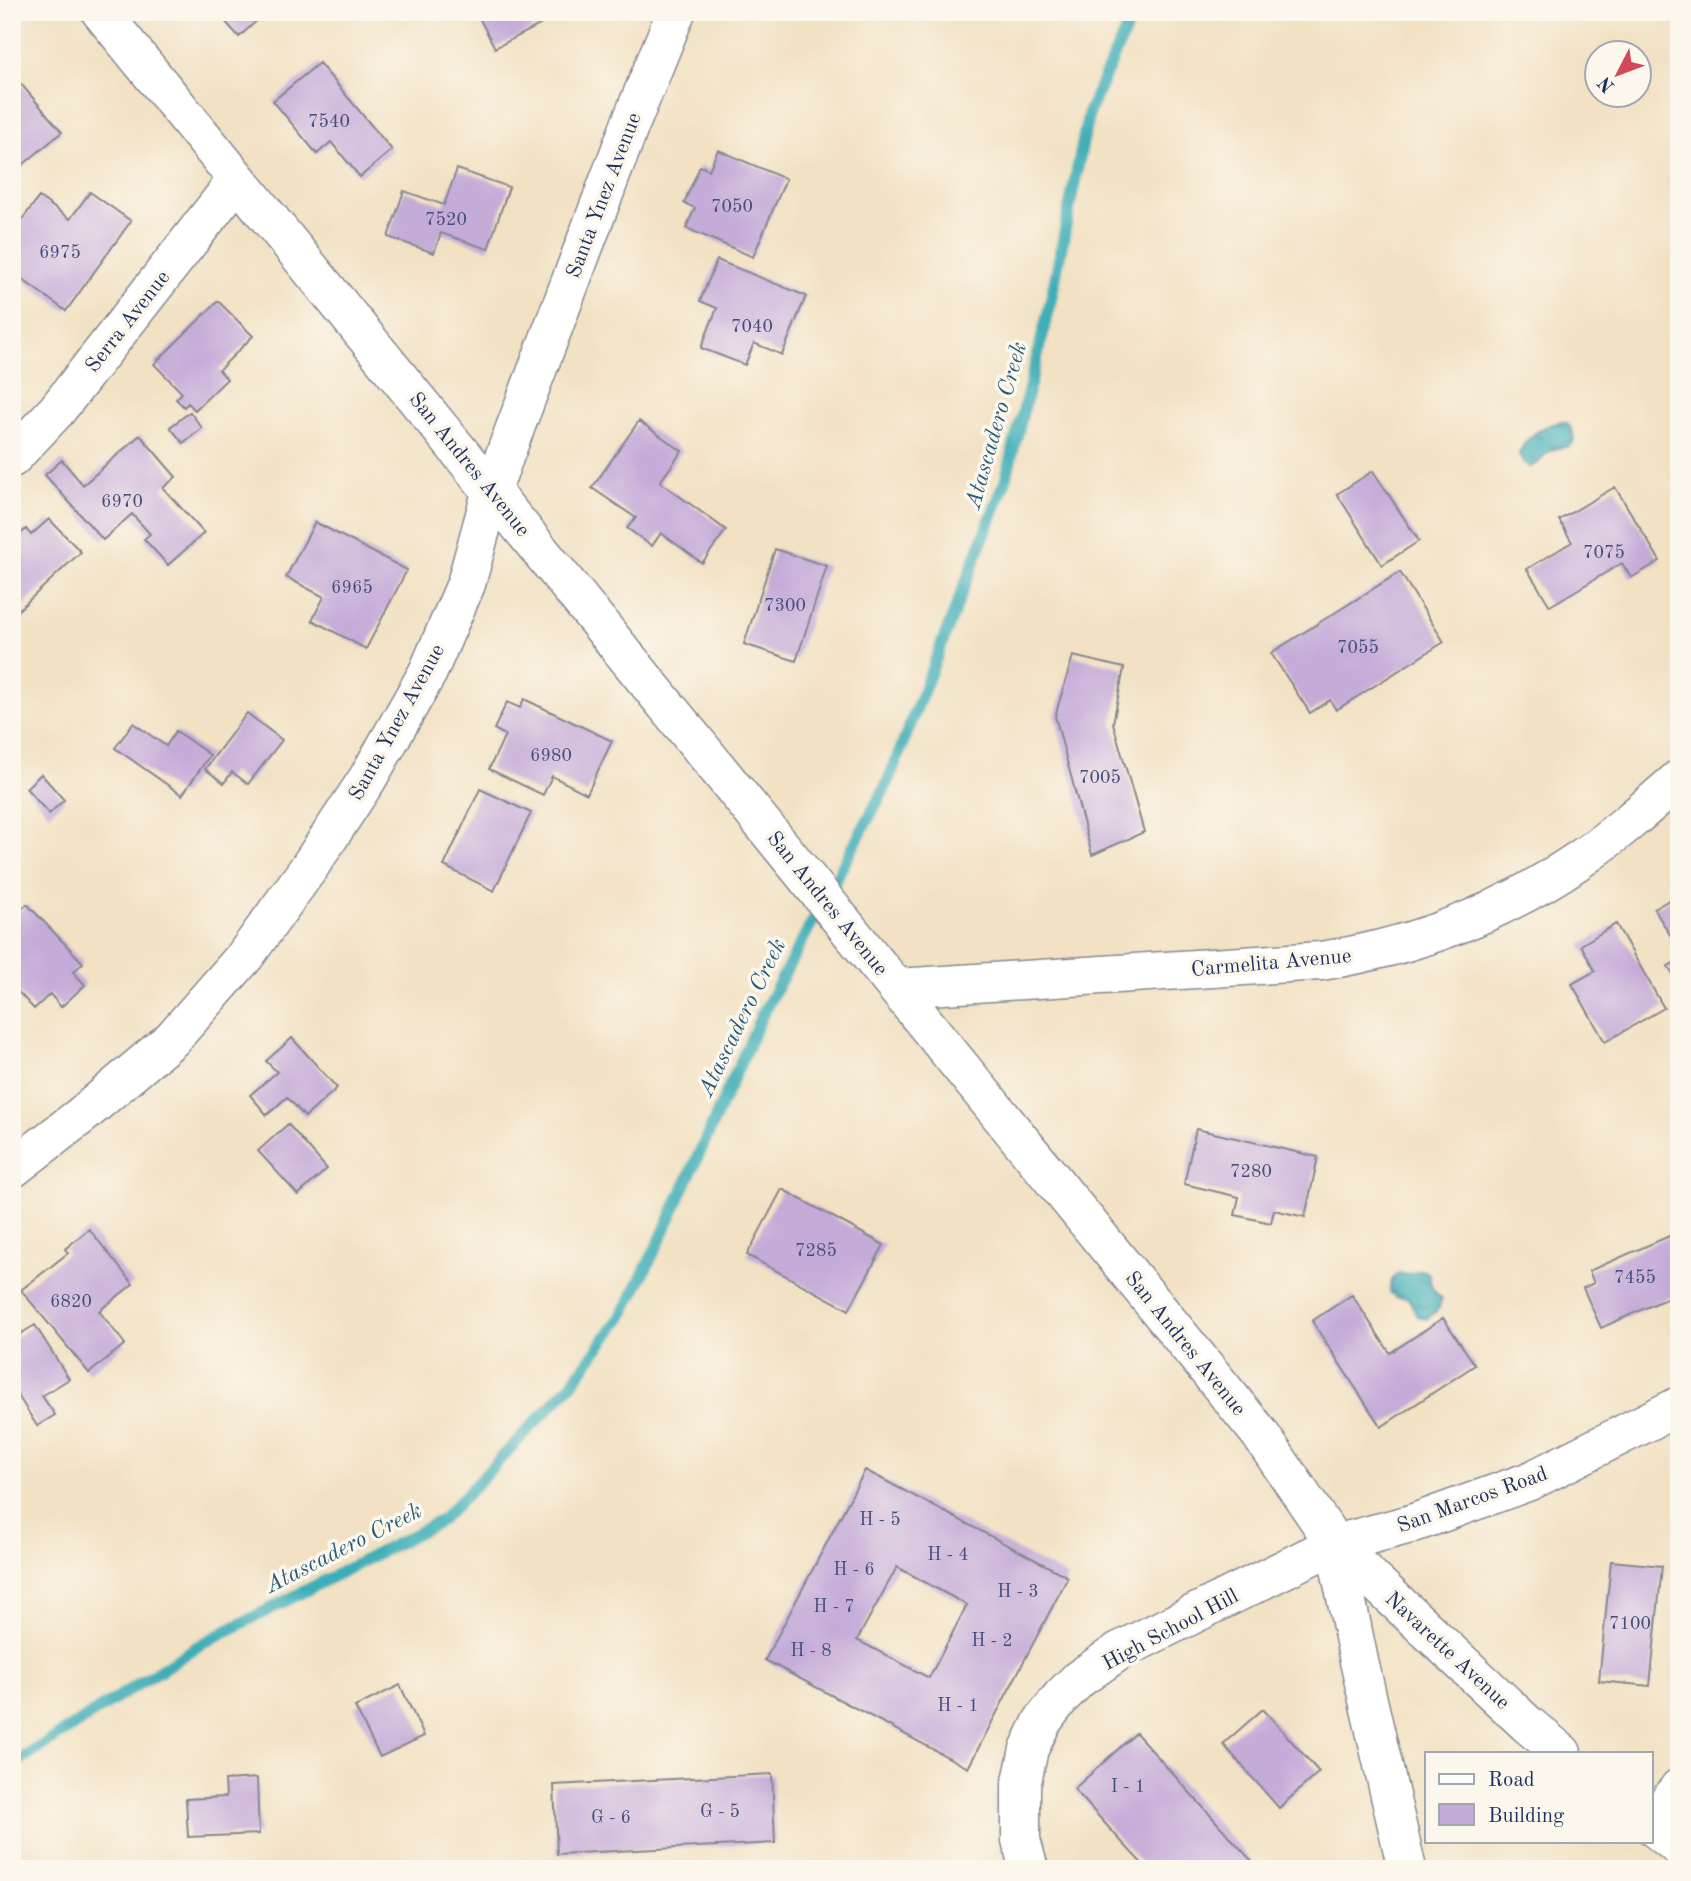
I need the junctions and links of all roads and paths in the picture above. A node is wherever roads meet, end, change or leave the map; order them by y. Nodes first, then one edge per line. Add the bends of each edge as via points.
1 (101, 12) edge
2 (676, 12) edge
3 (237, 180) junction
4 (12, 458) edge
5 (492, 489) junction
6 (1679, 779) edge
7 (897, 988) junction
8 (12, 1169) edge
9 (1679, 1406) edge
10 (1335, 1544) junction
11 (1561, 1752) edge
12 (1679, 1787) edge
13 (1652, 1824) edge
14 (1652, 1826) edge
15 (1679, 1847) edge
16 (1029, 1869) edge
17 (1407, 1869) edge

1 - 3 street, San Andres Avenue
2 - 5 street, Santa Ynez Avenue
3 - 4 street, Serra Avenue via 57,410
3 - 5 street, San Andres Avenue
5 - 7 street, San Andres Avenue
5 - 8 street, Santa Ynez Avenue via 466,584 428,672 368,778 308,869 245,956 172,1039
6 - 7 street, Carmelita Avenue via 1580,860 1521,896 1461,924 1361,955
7 - 10 street, San Andres Avenue via 1260,1434
9 - 10 street, San Marcos Road via 1530,1481 1411,1524
10 - 11 street, Navarette Avenue
10 - 16 street, High School Hill via 1119,1651 1060,1697 1029,1749 1021,1786 1021,1840
10 - 17 street, San Andres Avenue
12 - 13 street
14 - 15 street

